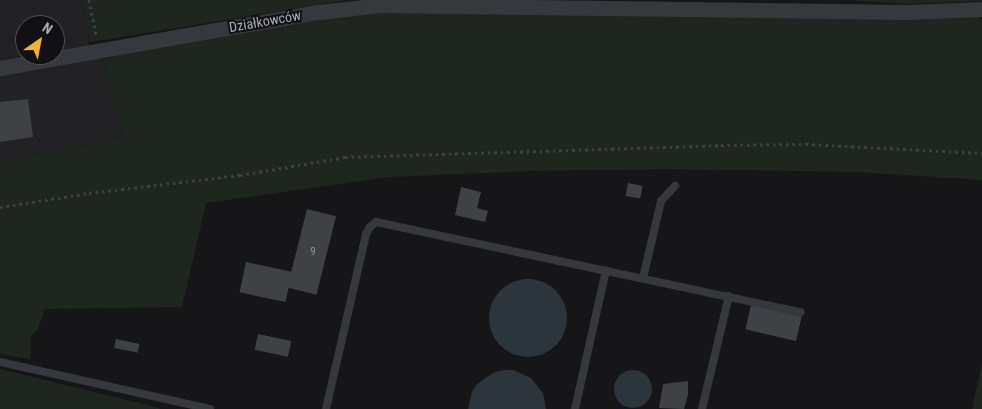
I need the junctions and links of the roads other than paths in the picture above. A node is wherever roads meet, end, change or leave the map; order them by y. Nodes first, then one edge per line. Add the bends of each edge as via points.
1 (982, 9) edge
2 (0, 68) edge
3 (675, 186) dead end
4 (606, 270) junction
5 (643, 278) junction
6 (729, 296) junction
7 (802, 312) dead end
8 (0, 362) edge
9 (210, 409) edge
10 (326, 409) edge
11 (575, 409) edge
12 (702, 409) edge

1 - 2 street, Działkowców via 908,12 380,5 319,12
3 - 5 lane via 661,201
4 - 5 lane
4 - 10 lane via 376,222 366,234
4 - 11 lane
5 - 6 lane
6 - 7 lane
6 - 12 lane
8 - 9 lane

